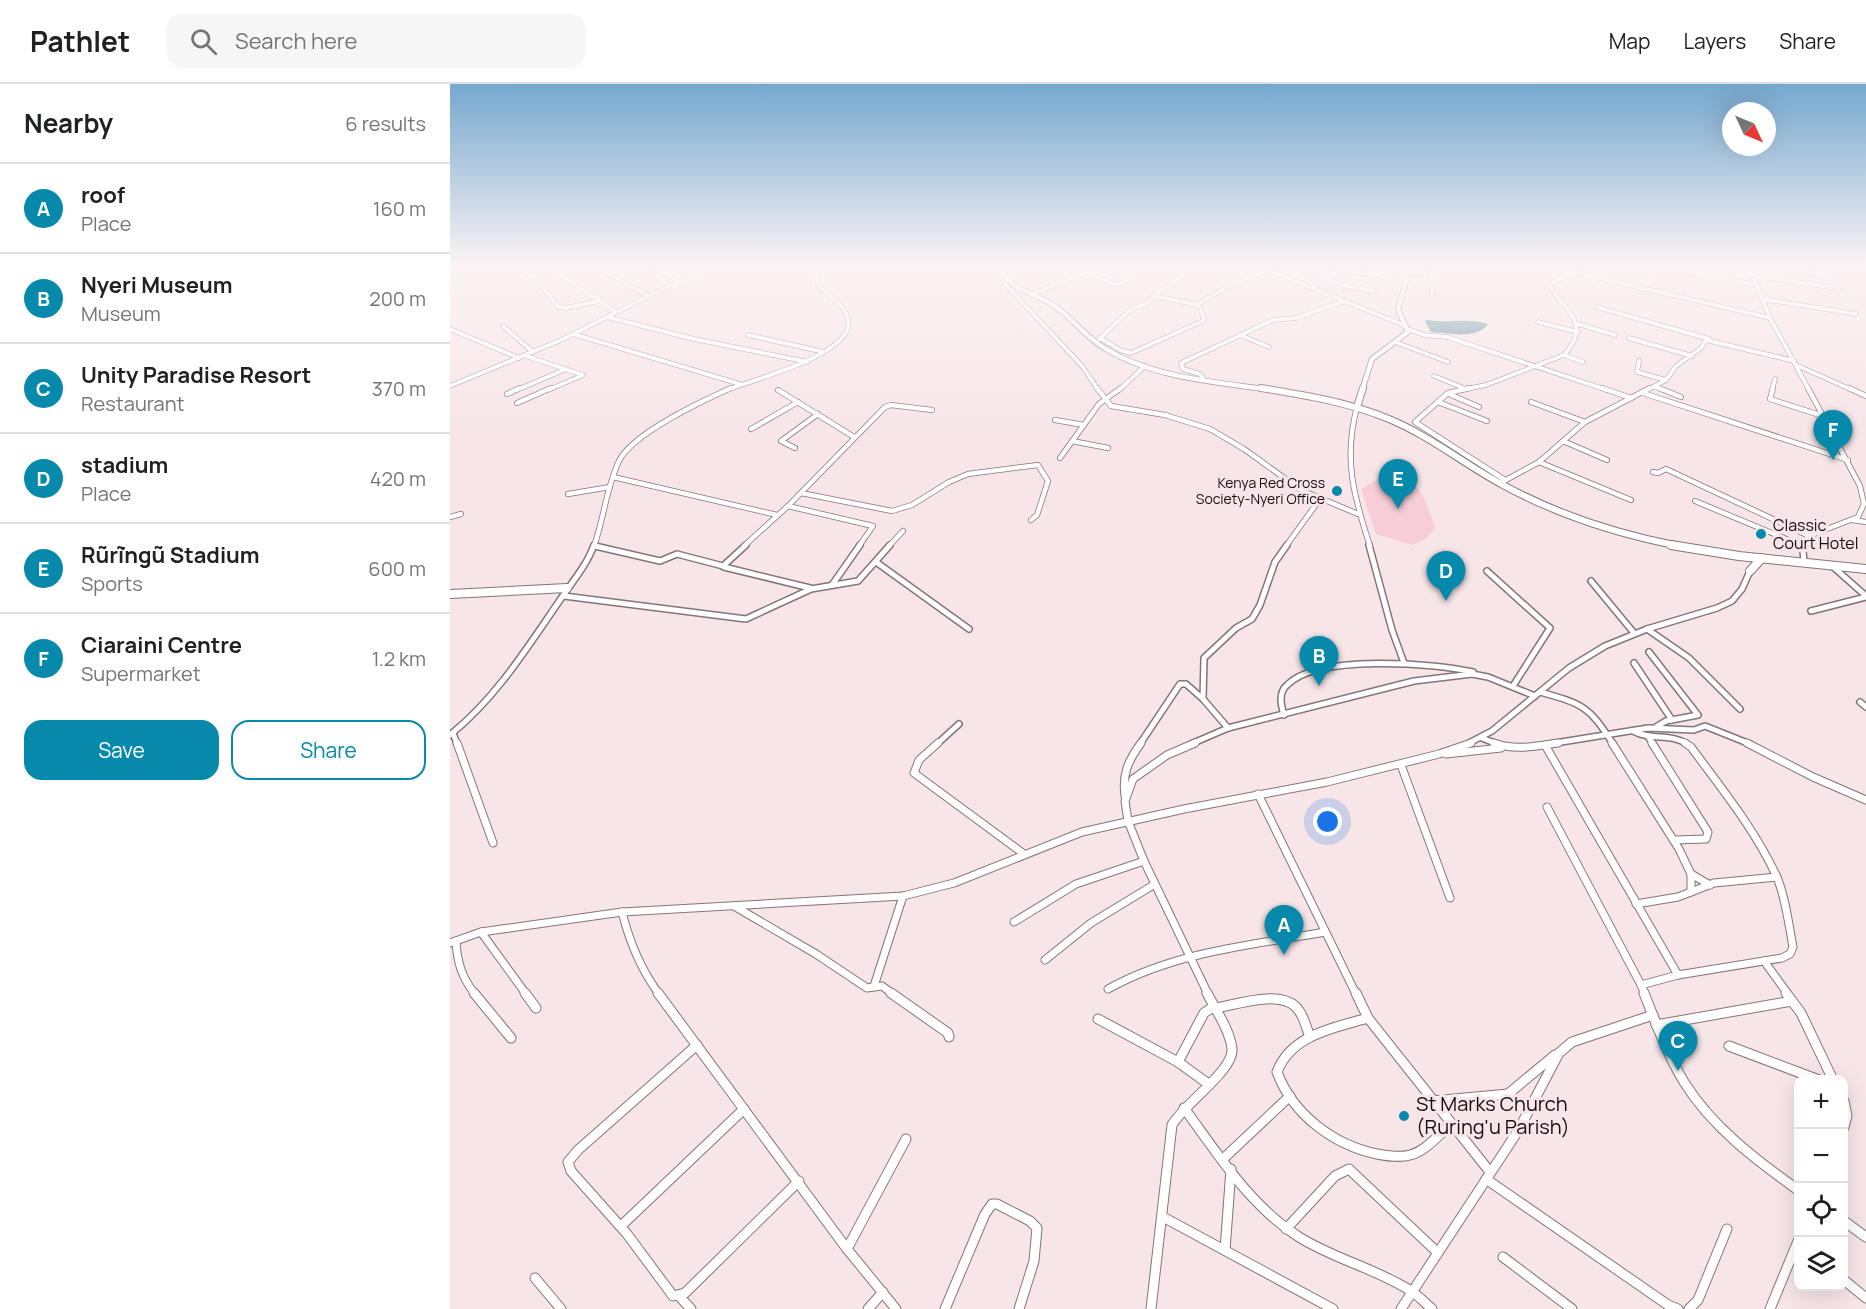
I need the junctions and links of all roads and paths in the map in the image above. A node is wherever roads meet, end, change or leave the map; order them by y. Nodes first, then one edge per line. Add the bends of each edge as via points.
1 (597, 322) edge
2 (627, 322) edge
3 (849, 322) edge
4 (1042, 322) edge
5 (1075, 322) edge
6 (1117, 322) edge
7 (1200, 322) edge
8 (1267, 322) edge
9 (1395, 322) edge
10 (1405, 322) edge
11 (1538, 322) dead end
12 (1651, 322) edge
13 (1772, 322) edge
14 (1578, 324) joint
15 (503, 326) dead end
16 (1407, 327) junction
17 (450, 329) edge
18 (1578, 332) junction
19 (573, 334) junction
20 (748, 335) dead end
21 (1240, 335) junction
22 (1615, 335) dead end
23 (1629, 338) dead end
24 (1710, 339) junction
25 (1097, 340) junction
26 (1395, 342) junction
27 (1269, 347) dead end
28 (533, 352) junction
29 (824, 352) junction
30 (526, 355) junction
31 (1564, 355) junction
32 (1693, 356) junction
33 (519, 358) junction
34 (1639, 361) dead end
35 (809, 362) junction
36 (1448, 362) dead end
37 (1583, 362) dead end
38 (1794, 363) junction
39 (1145, 366) junction
40 (1536, 366) junction
41 (567, 369) junction
42 (1434, 376) dead end
43 (1203, 378) junction
44 (1775, 379) dead end
45 (1666, 380) junction
46 (740, 384) junction
47 (450, 386) edge
48 (1655, 387) junction
49 (1466, 389) junction
50 (778, 390) dead end
51 (1448, 393) junction
52 (1643, 393) junction
53 (507, 394) dead end
54 (1866, 396) edge
55 (1681, 397) dead end
56 (1630, 398) junction
57 (1104, 400) junction
58 (798, 402) junction
59 (1438, 402) junction
60 (1531, 402) dead end
61 (517, 403) dead end
62 (1357, 407) junction
63 (1479, 407) dead end
64 (932, 410) dead end
65 (818, 414) junction
66 (1823, 416) junction
67 (1055, 420) dead end
68 (1487, 421) dead end
69 (1585, 422) junction
70 (1084, 425) junction
71 (751, 429) dead end
72 (854, 437) junction
73 (1072, 441) junction
74 (1563, 441) junction
75 (795, 448) dead end
76 (1108, 448) dead end
77 (1060, 458) dead end
78 (1607, 460) dead end
79 (1848, 460) junction
80 (1539, 462) junction
81 (1653, 472) dead end
82 (613, 477) junction
83 (1503, 482) junction
84 (1860, 486) junction
85 (610, 487) junction
86 (1866, 488) edge
87 (801, 493) junction
88 (568, 494) dead end
89 (1320, 499) junction
90 (1631, 500) dead end
91 (1695, 501) dead end
92 (788, 506) junction
93 (461, 514) dead end
94 (1358, 514) junction
95 (777, 515) junction
96 (450, 517) edge
97 (1031, 520) dead end
98 (1852, 520) junction
99 (1866, 522) edge
100 (903, 531) dead end
101 (1809, 536) junction
102 (595, 546) junction
103 (1804, 547) junction
104 (1744, 556) junction
105 (1762, 558) junction
106 (876, 562) junction
107 (1804, 562) junction
108 (1829, 563) junction
109 (723, 566) junction
110 (1866, 569) edge
111 (1487, 571) dead end
112 (1750, 571) junction
113 (1591, 581) dead end
114 (832, 585) junction
115 (811, 589) junction
116 (566, 592) junction
117 (450, 594) edge
118 (1866, 596) edge
119 (1811, 611) dead end
120 (1647, 628) junction
121 (969, 629) dead end
122 (1634, 633) junction
123 (1649, 652) dead end
124 (1404, 663) junction
125 (1634, 663) dead end
126 (1488, 677) junction
127 (1513, 686) junction
128 (1538, 694) junction
129 (1203, 699) junction
130 (1860, 702) dead end
131 (1866, 707) edge
132 (1740, 710) dead end
133 (1284, 715) junction
134 (1672, 720) junction
135 (959, 724) dead end
136 (1228, 728) junction
137 (1653, 728) junction
138 (1633, 730) junction
139 (451, 734) edge
140 (1609, 734) junction
141 (1482, 738) junction
142 (1649, 738) junction
143 (1545, 745) junction
144 (1504, 747) junction
145 (1439, 754) junction
146 (1401, 765) junction
147 (1258, 794) junction
148 (1866, 800) edge
149 (1125, 801) junction
150 (1547, 807) dead end
151 (1128, 821) junction
152 (1674, 840) junction
153 (493, 843) dead end
154 (1024, 854) junction
155 (1144, 861) junction
156 (1691, 874) junction
157 (1777, 877) junction
158 (1155, 884) junction
159 (1710, 885) junction
160 (1691, 892) junction
161 (903, 896) junction
162 (1450, 898) dead end
163 (1636, 904) junction
164 (734, 906) junction
165 (622, 912) junction
166 (1320, 914) dead end
167 (1014, 922) dead end
168 (481, 932) junction
169 (1325, 932) junction
170 (453, 942) edge
171 (1191, 956) junction
172 (1045, 960) dead end
173 (1764, 961) junction
174 (1678, 975) junction
175 (1641, 985) junction
176 (874, 986) junction
177 (1108, 989) dead end
178 (1792, 1001) junction
179 (536, 1008) dead end
180 (1215, 1009) junction
181 (1653, 1015) junction
182 (1368, 1018) junction
183 (1098, 1019) dead end
184 (1656, 1025) junction
185 (949, 1037) dead end
186 (1310, 1037) junction
187 (511, 1038) dead end
188 (697, 1045) junction
189 (1729, 1046) dead end
190 (1560, 1051) junction
191 (1178, 1062) junction
192 (1806, 1075) edge
193 (1831, 1075) edge
194 (1207, 1083) junction
195 (1290, 1096) junction
196 (1433, 1101) junction
197 (1184, 1108) junction
198 (744, 1109) junction
199 (1451, 1125) junction
200 (906, 1139) dead end
201 (1223, 1159) junction
202 (1231, 1169) junction
203 (1488, 1176) junction
204 (799, 1181) junction
205 (1794, 1187) edge
206 (1163, 1217) junction
207 (1848, 1224) edge
208 (621, 1226) junction
209 (1286, 1229) junction
210 (1727, 1229) dead end
211 (1866, 1237) edge
212 (847, 1249) junction
213 (1225, 1250) junction
214 (1437, 1252) junction
215 (1794, 1252) edge
216 (1503, 1257) dead end
217 (535, 1278) dead end
218 (1848, 1283) edge
219 (1412, 1291) junction
220 (883, 1292) junction
221 (679, 1296) junction
222 (1866, 1298) edge
223 (1672, 1308) edge
224 (561, 1309) edge
225 (691, 1309) edge
226 (868, 1309) edge
227 (896, 1309) edge
228 (945, 1309) edge
229 (1018, 1309) edge
230 (1151, 1309) edge
231 (1333, 1309) edge
232 (1401, 1309) edge
233 (1432, 1309) edge
234 (1572, 1309) edge
235 (1689, 1309) edge
236 (1770, 1309) edge

1 - 19 street
2 - 35 street
3 - 29 street via 840,339
4 - 57 street via 1088,372
5 - 25 main road
6 - 25 street
7 - 25 street via 1133,352
8 - 21 street
9 - 16 street
10 - 16 main road
11 - 18 street
12 - 24 street
13 - 38 street
14 - 18 street
14 - 22 street
15 - 28 street
16 - 26 main road via 1404,336
16 - 40 street
17 - 33 street
18 - 31 street
19 - 28 street
19 - 46 street
20 - 29 street
21 - 27 street
21 - 43 street via 1181,363 1183,369
23 - 32 street
24 - 32 street
24 - 38 street
25 - 39 main road via 1115,354
26 - 36 street
26 - 62 main road via 1372,359
28 - 30 street
29 - 35 street
30 - 33 street
30 - 41 street
31 - 37 street
31 - 40 street
32 - 45 street via 1676,366
33 - 47 street
34 - 45 street via 1638,372
35 - 46 street
38 - 54 street
38 - 66 street
39 - 43 main road
39 - 57 street
40 - 49 street
40 - 56 street
41 - 53 street
41 - 61 street via 583,375
42 - 49 street
43 - 62 main road
44 - 66 street via 1770,399
45 - 48 street
46 - 82 street via 637,442 619,459
48 - 52 street
48 - 55 street
49 - 51 street
50 - 58 street
51 - 59 street
51 - 63 street
52 - 56 street
52 - 79 street
56 - 69 street
57 - 70 street
57 - 89 street via 1118,408 1165,415 1215,431
58 - 65 street
58 - 71 street
59 - 68 street
59 - 83 street via 1415,422
60 - 69 street
62 - 83 main road via 1413,430
62 - 94 street via 1349,454
64 - 72 street via 887,406
65 - 72 street
65 - 75 street via 782,441
66 - 79 street
67 - 70 street
69 - 74 street
70 - 73 street
72 - 87 street
73 - 76 street
73 - 77 street
74 - 78 street
74 - 80 street
79 - 84 street
80 - 83 street
80 - 90 street
81 - 101 street via 1666,468
82 - 85 street
82 - 95 street
83 - 104 main road via 1549,507 1603,528 1649,541
84 - 86 street
84 - 98 street via 1864,504 1862,512
85 - 88 street
85 - 102 street
87 - 92 street
87 - 97 street via 892,511 912,505 968,474 1038,465 1048,481
89 - 94 street
89 - 129 street via 1275,562 1252,619 1236,628 1204,658
91 - 103 street
92 - 95 street
92 - 114 street via 873,526
93 - 96 street
94 - 124 street
95 - 109 street
98 - 99 street
98 - 101 street
100 - 106 street
101 - 103 street
102 - 109 street via 660,561 677,554
102 - 116 street
103 - 107 street
104 - 105 main road
104 - 112 main road
105 - 107 main road
105 - 112 main road
106 - 114 street via 858,582
106 - 121 street
107 - 108 main road
108 - 110 main road
108 - 118 street
109 - 115 street
111 - 127 street via 1550,628
112 - 120 street via 1732,601
113 - 122 street
114 - 115 street
115 - 116 street via 740,620
116 - 117 main road
116 - 139 street via 486,701
118 - 119 street
120 - 122 street
120 - 132 street via 1689,658
122 - 128 street via 1592,653
123 - 134 street via 1698,715
124 - 126 street via 1461,668
124 - 133 street via 1359,664 1300,675 1282,692
125 - 134 street
126 - 127 street
126 - 133 street via 1458,675 1414,681
127 - 128 street
128 - 140 street via 1584,706
128 - 141 street
129 - 136 street
129 - 149 street via 1186,684 1180,684 1127,763 1122,782
130 - 131 street
133 - 136 street
134 - 137 street
135 - 154 street via 919,760 914,773
136 - 149 street via 1167,755 1141,772 1128,788
137 - 138 street
137 - 148 street via 1713,728
138 - 140 street
138 - 142 street
139 - 153 street
140 - 143 street
140 - 152 street
141 - 144 street
141 - 145 street
142 - 152 street via 1708,832 1706,838
142 - 157 street via 1678,738 1688,743 1745,821
143 - 144 street
143 - 163 street
144 - 145 street
145 - 146 street
146 - 147 street
146 - 162 street
147 - 151 street
147 - 166 street
147 - 169 street
149 - 151 street
150 - 175 street
151 - 154 street via 1082,832
151 - 155 street
152 - 156 street
154 - 161 street via 954,883
155 - 158 street
155 - 167 street via 1076,884
156 - 159 street
156 - 160 street
157 - 159 street
157 - 173 street via 1793,947 1786,957
158 - 171 street
158 - 172 street via 1091,923
159 - 160 street
160 - 163 street
161 - 164 street
161 - 176 street
163 - 174 street
164 - 165 street
164 - 176 street via 867,988
165 - 168 street
165 - 188 street via 651,983
168 - 170 street
168 - 179 street
169 - 171 street
169 - 182 street
170 - 187 street via 464,978
171 - 177 street via 1135,974
171 - 180 street
173 - 174 street
173 - 178 street
174 - 175 street
175 - 181 street
176 - 185 street via 882,986
178 - 184 street
178 - 193 street
180 - 186 street via 1282,998 1295,1006
180 - 191 street via 1204,1013
180 - 194 street via 1232,1051 1228,1064
181 - 184 street
181 - 190 street via 1572,1042
182 - 186 street
182 - 196 street
183 - 191 street
184 - 205 street via 1683,1078 1710,1116 1730,1137
186 - 195 street via 1296,1045 1278,1065 1278,1078
188 - 198 street
188 - 208 street via 568,1162 571,1171
189 - 192 street
190 - 196 street via 1508,1094
190 - 203 street via 1518,1131
191 - 194 street
194 - 197 street
195 - 199 street via 1335,1140 1386,1155 1400,1157 1418,1152
195 - 201 street
196 - 199 street
197 - 201 street
197 - 206 street via 1172,1125
198 - 204 street
198 - 208 street
199 - 203 street
200 - 212 street
201 - 202 street
202 - 209 street
202 - 213 street
203 - 214 street
203 - 223 street
204 - 212 street
204 - 221 street
206 - 213 street
206 - 230 street
207 - 211 street
208 - 221 street via 669,1292
209 - 214 street via 1335,1176 1349,1169
209 - 219 street
210 - 235 street via 1698,1300
212 - 220 street
213 - 231 street
214 - 219 street
215 - 236 street
216 - 234 street
217 - 224 street
218 - 222 street
219 - 232 street
219 - 233 street
220 - 226 street
220 - 227 street
221 - 225 street
228 - 229 street via 985,1214 992,1204 997,1204 1037,1228 1034,1261

